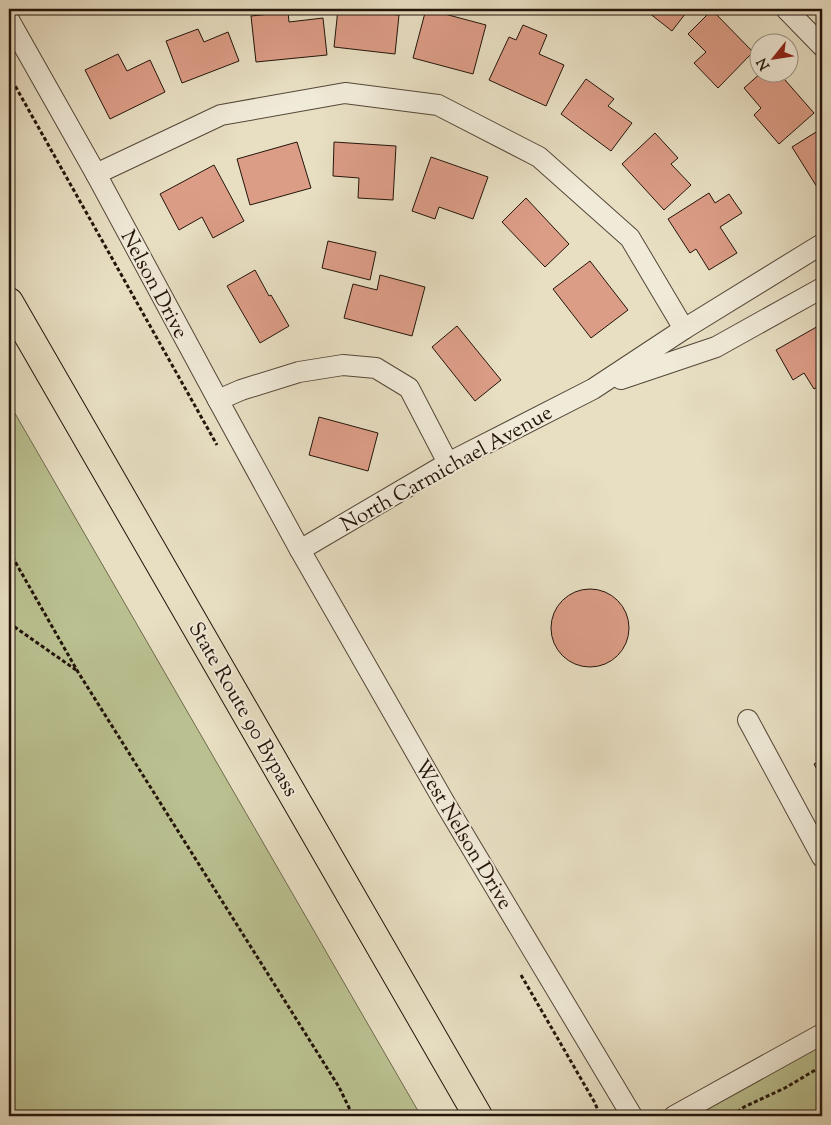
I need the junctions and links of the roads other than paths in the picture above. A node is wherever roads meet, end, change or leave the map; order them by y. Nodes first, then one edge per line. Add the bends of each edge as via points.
1 (786, 9) edge
2 (9, 20) edge
3 (822, 46) edge
4 (96, 174) junction
5 (822, 244) edge
6 (822, 288) edge
7 (9, 302) edge
8 (684, 329) junction
9 (593, 389) junction
10 (218, 400) junction
11 (448, 463) junction
12 (300, 550) junction
13 (748, 720) dead end
14 (822, 857) edge
15 (822, 1034) edge
16 (478, 1116) edge
17 (632, 1116) edge
18 (674, 1116) edge

1 - 3 street
2 - 4 street, Nelson Drive
4 - 8 street via 221,114 345,93 438,105 539,156 630,238
4 - 10 street, Nelson Drive
5 - 8 street, North Carmichael Avenue
6 - 9 street, North Carmichael Avenue via 716,347
7 - 16 highway, State Route 90 Bypass
8 - 9 street, North Carmichael Avenue
9 - 11 street, North Carmichael Avenue
10 - 11 street via 299,372 342,365 376,368 410,388
10 - 12 street, Nelson Drive
11 - 12 street, North Carmichael Avenue
12 - 17 street, West Nelson Drive via 446,805
13 - 14 street
15 - 18 street

